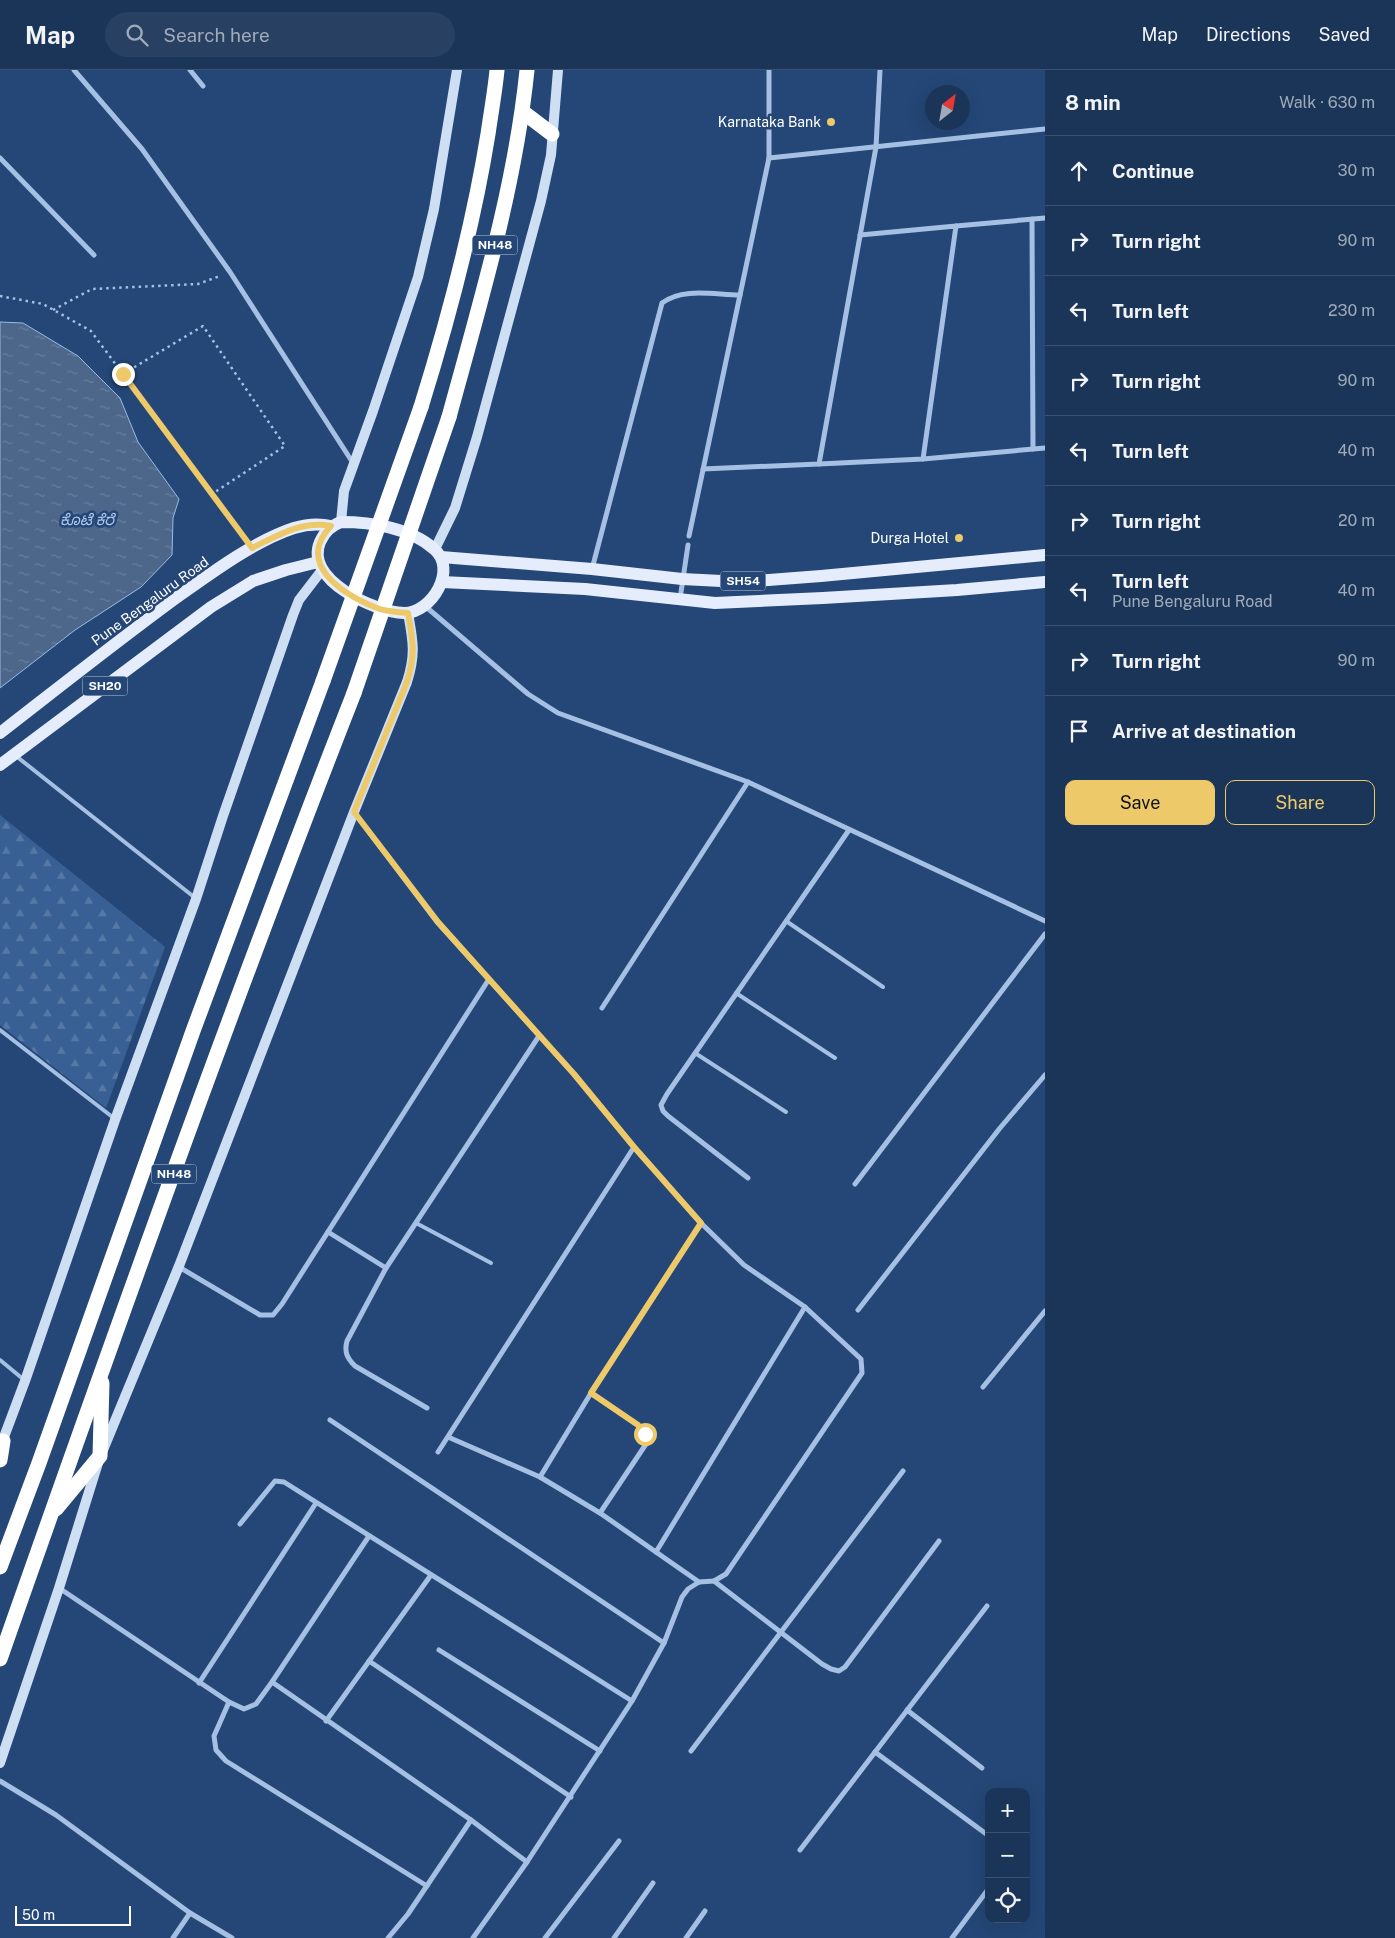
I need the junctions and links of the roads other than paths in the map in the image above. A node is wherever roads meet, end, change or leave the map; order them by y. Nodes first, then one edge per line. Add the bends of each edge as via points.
1 (74, 70) edge
2 (190, 70) edge
3 (457, 70) edge
4 (498, 70) edge
5 (527, 70) edge
6 (558, 70) edge
7 (769, 70) edge
8 (880, 70) edge
9 (203, 86) dead end
10 (523, 112) junction
11 (1045, 129) edge
12 (552, 134) junction
13 (876, 147) junction
14 (0, 158) edge
15 (769, 158) junction
16 (1045, 218) edge
17 (1032, 219) junction
18 (956, 226) junction
19 (860, 235) junction
20 (94, 256) dead end
21 (740, 296) junction
22 (1045, 448) edge
23 (1033, 449) junction
24 (923, 459) junction
25 (353, 463) junction
26 (819, 464) junction
27 (703, 469) junction
28 (336, 524) junction
29 (689, 536) dead end
30 (688, 545) dead end
31 (438, 553) junction
32 (1045, 555) edge
33 (320, 566) junction
34 (592, 569) junction
35 (821, 576) junction
36 (682, 579) junction
37 (442, 582) junction
38 (1045, 582) edge
39 (823, 598) junction
40 (680, 600) junction
41 (424, 606) junction
42 (408, 613) junction
43 (0, 733) edge
44 (15, 755) junction
45 (0, 765) edge
46 (748, 782) junction
47 (354, 812) junction
48 (849, 830) junction
49 (196, 898) junction
50 (786, 921) junction
51 (1045, 921) edge
52 (1045, 934) edge
53 (489, 979) junction
54 (883, 987) dead end
55 (736, 993) junction
56 (602, 1008) dead end
57 (0, 1030) edge
58 (540, 1036) junction
59 (695, 1053) junction
60 (835, 1058) dead end
61 (1045, 1075) edge
62 (786, 1112) dead end
63 (115, 1120) junction
64 (634, 1147) junction
65 (748, 1178) dead end
66 (856, 1184) dead end
67 (416, 1223) junction
68 (701, 1223) junction
69 (328, 1232) junction
70 (491, 1263) dead end
71 (178, 1266) junction
72 (386, 1268) junction
73 (805, 1307) junction
74 (858, 1310) dead end
75 (1045, 1311) edge
76 (0, 1360) edge
77 (102, 1371) junction
78 (25, 1381) junction
79 (983, 1387) dead end
80 (591, 1393) junction
81 (427, 1408) dead end
82 (330, 1420) dead end
83 (448, 1438) junction
84 (1, 1445) edge
85 (438, 1452) dead end
86 (100, 1456) junction
87 (0, 1460) edge
88 (903, 1470) dead end
89 (540, 1477) junction
90 (316, 1503) junction
91 (600, 1513) junction
92 (50, 1516) junction
93 (240, 1524) dead end
94 (370, 1536) junction
95 (939, 1541) dead end
96 (656, 1552) junction
97 (0, 1567) edge
98 (431, 1574) junction
99 (714, 1581) junction
100 (700, 1582) junction
101 (59, 1588) junction
102 (987, 1606) dead end
103 (781, 1633) junction
104 (664, 1643) junction
105 (439, 1650) dead end
106 (0, 1658) edge
107 (369, 1661) junction
108 (272, 1682) junction
109 (199, 1683) junction
110 (632, 1700) junction
111 (229, 1702) junction
112 (907, 1710) junction
113 (326, 1721) junction
114 (600, 1751) junction
115 (691, 1751) dead end
116 (875, 1752) junction
117 (0, 1763) edge
118 (982, 1768) dead end
119 (0, 1782) edge
120 (571, 1797) junction
121 (471, 1820) junction
122 (985, 1833) edge
123 (619, 1841) dead end
124 (800, 1850) dead end
125 (527, 1862) junction
126 (653, 1883) dead end
127 (427, 1886) junction
128 (985, 1893) edge
129 (705, 1911) dead end
130 (190, 1913) junction
131 (173, 1938) edge
132 (232, 1938) edge
133 (388, 1938) edge
134 (472, 1938) edge
135 (545, 1938) edge
136 (614, 1938) edge
137 (686, 1938) edge
138 (952, 1938) edge

1 - 25 street via 142,149 230,272
2 - 9 street
3 - 25 street via 434,209 418,277
4 - 97 highway, NH48, bridge via 467,242 448,321 421,407
5 - 10 highway, NH48
6 - 12 street
7 - 15 street
8 - 13 street
10 - 12 highway
10 - 77 highway, NH48, bridge via 491,264 450,417 354,692 281,880
11 - 13 street
12 - 31 street via 546,178 477,437
13 - 15 street
13 - 19 street
14 - 20 street
15 - 21 street
16 - 17 street
17 - 18 street
17 - 23 street
18 - 19 street
18 - 24 street
19 - 26 street
21 - 27 street
21 - 34 street via 682,293 662,303
22 - 23 street
23 - 24 street
24 - 26 street
25 - 28 street
26 - 27 street
27 - 29 street
28 - 31 main road via 357,522 413,535
28 - 33 main road via 320,542 317,551
28 - 43 main road, Pune Bengaluru Road / SH20 via 292,528 252,548 201,580
30 - 36 street
31 - 34 main road, SH54
31 - 37 main road via 444,564
32 - 35 main road, SH54
33 - 42 main road via 343,590 358,599 378,609
33 - 44 main road, SH20 via 273,574 237,590
33 - 49 street via 296,608
34 - 36 main road, SH54
35 - 36 main road, SH54 via 741,582
35 - 39 main road
36 - 40 street
37 - 40 main road, SH54 via 585,589
37 - 41 main road
38 - 39 main road, SH54
39 - 40 main road, SH54 via 715,603
41 - 42 main road
41 - 46 street via 528,694 558,713
42 - 47 street via 414,646 413,663
44 - 45 main road, SH20
44 - 49 lane
46 - 48 street
46 - 56 street
47 - 53 street via 438,922
47 - 71 street
48 - 50 street
48 - 51 street
49 - 63 street
50 - 54 lane
50 - 55 street
52 - 66 street
53 - 58 street
53 - 69 street
55 - 59 street
55 - 60 lane
57 - 63 lane
58 - 64 street
58 - 67 street
59 - 62 lane
59 - 65 street via 663,1100 663,1111
61 - 74 street
63 - 78 street
64 - 68 street
64 - 83 street
67 - 70 lane
67 - 72 street
68 - 73 street via 744,1264
68 - 80 street
69 - 71 street via 273,1315 260,1315
69 - 72 street
71 - 86 street
72 - 81 street via 346,1341 345,1350 355,1366
73 - 96 street
73 - 99 street via 861,1359 862,1373 726,1574
75 - 79 street
76 - 78 lane
77 - 86 highway
77 - 92 highway, NH48
78 - 84 street
80 - 89 street
80 - 91 street via 638,1425 645,1434 646,1444
82 - 104 street
83 - 85 street
83 - 89 street
84 - 87 highway
86 - 92 highway
86 - 101 street
88 - 103 street
89 - 91 street
90 - 93 street via 284,1482 275,1481
90 - 94 street
90 - 109 street
91 - 96 street
92 - 106 highway, NH48
94 - 98 street
94 - 108 street
95 - 103 street via 840,1671 822,1664
96 - 100 street
98 - 107 street
98 - 110 street
99 - 100 street
99 - 103 street
100 - 104 street via 682,1597
101 - 109 street
101 - 117 street
102 - 112 street
103 - 115 street
104 - 110 street
105 - 114 street
107 - 113 street
107 - 120 street
108 - 111 street via 256,1704 244,1709
108 - 113 street
109 - 111 street
110 - 114 street
111 - 127 street via 214,1736 216,1750 226,1761
112 - 116 street
112 - 118 street
113 - 121 street
114 - 120 street
116 - 122 street
116 - 124 street
119 - 130 street via 56,1815
120 - 125 street
121 - 125 street
121 - 127 street
123 - 135 street
125 - 134 street
126 - 136 street
127 - 133 street
128 - 138 street
129 - 137 street
130 - 131 street
130 - 132 street

